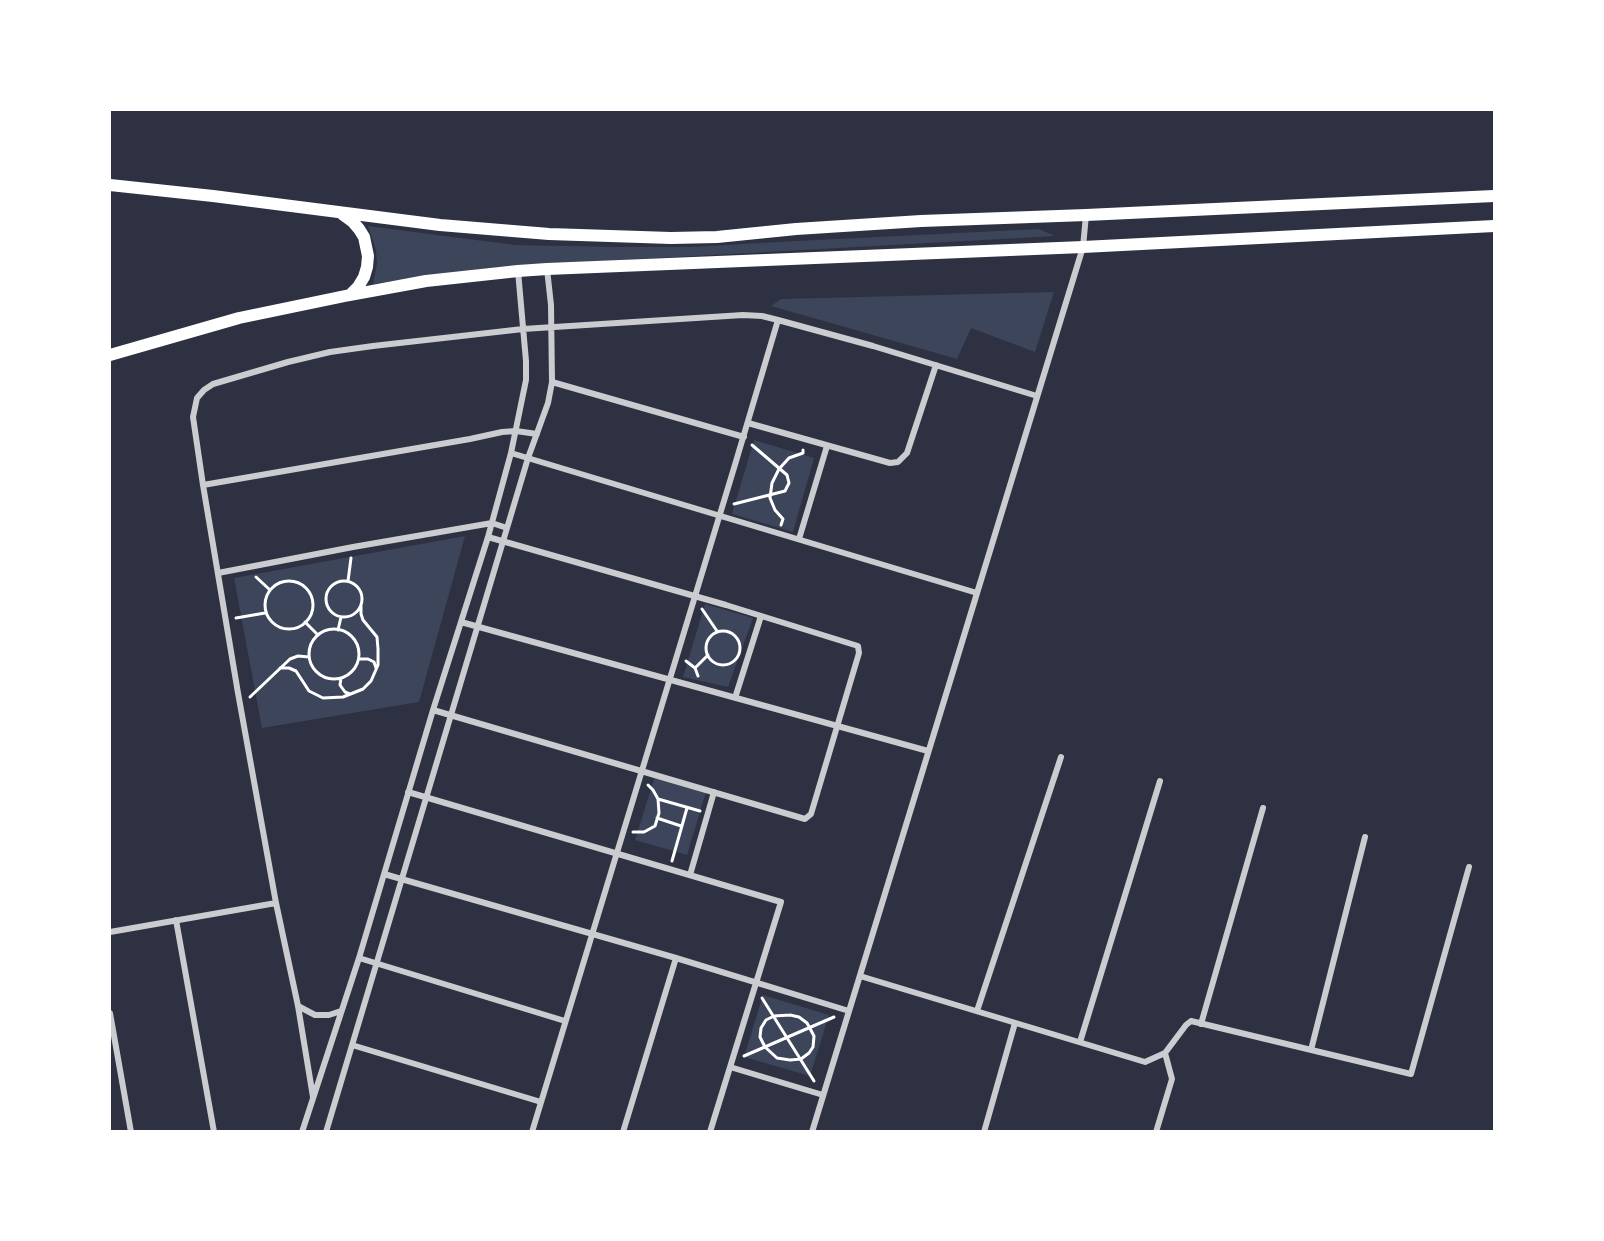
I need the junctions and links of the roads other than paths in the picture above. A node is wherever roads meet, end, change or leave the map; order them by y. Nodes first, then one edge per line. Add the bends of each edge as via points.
1 (110, 185) edge
2 (1494, 196) edge
3 (339, 213) junction
4 (1086, 215) junction
5 (1494, 226) edge
6 (1083, 247) junction
7 (547, 269) junction
8 (518, 271) junction
9 (345, 296) junction
10 (778, 320) junction
11 (552, 327) junction
12 (523, 329) junction
13 (110, 355) edge
14 (936, 364) junction
15 (552, 382) junction
16 (1037, 396) junction
17 (748, 423) junction
18 (516, 430) junction
19 (537, 434) junction
20 (744, 437) junction
21 (827, 446) junction
22 (511, 453) junction
23 (528, 458) junction
24 (203, 485) junction
25 (720, 516) junction
26 (492, 523) junction
27 (507, 528) junction
28 (488, 537) junction
29 (800, 539) junction
30 (503, 542) junction
31 (218, 573) junction
32 (977, 593) junction
33 (695, 597) junction
34 (761, 616) junction
35 (461, 622) junction
36 (477, 626) junction
37 (670, 680) junction
38 (735, 698) junction
39 (433, 710) junction
40 (450, 716) junction
41 (838, 727) junction
42 (928, 752) junction
43 (1061, 757) dead end
44 (642, 771) junction
45 (1160, 781) dead end
46 (408, 792) junction
47 (714, 792) junction
48 (426, 797) junction
49 (1263, 808) dead end
50 (1365, 837) dead end
51 (617, 853) junction
52 (1469, 867) dead end
53 (384, 874) junction
54 (690, 875) junction
55 (402, 879) junction
56 (276, 903) junction
57 (176, 921) junction
58 (110, 932) edge
59 (592, 935) junction
60 (359, 958) junction
61 (676, 958) junction
62 (377, 963) junction
63 (860, 976) junction
64 (756, 984) junction
65 (298, 1006) junction
66 (341, 1011) junction
67 (849, 1011) junction
68 (977, 1011) junction
69 (110, 1013) edge
70 (565, 1021) junction
71 (1015, 1023) junction
72 (1201, 1024) junction
73 (1080, 1042) junction
74 (352, 1045) junction
75 (1311, 1050) junction
76 (1165, 1053) junction
77 (731, 1064) junction
78 (823, 1095) junction
79 (313, 1097) junction
80 (541, 1102) junction
81 (131, 1131) edge
82 (214, 1131) edge
83 (302, 1131) edge
84 (326, 1131) edge
85 (532, 1131) edge
86 (623, 1131) edge
87 (710, 1131) edge
88 (812, 1131) edge
89 (984, 1131) edge
90 (1156, 1131) edge

1 - 3 main road
2 - 4 main road
3 - 4 main road via 549,234 671,238 921,221
3 - 9 main road via 359,229 368,256 358,287
4 - 6 street
5 - 6 main road
6 - 7 main road
6 - 16 street
7 - 8 main road
7 - 11 street
8 - 9 main road
8 - 12 street
9 - 13 main road via 239,318
10 - 11 street via 743,315
10 - 14 street
10 - 17 street
11 - 12 street
11 - 15 street
12 - 18 street via 526,380
12 - 24 street via 330,352 213,384 196,398 193,417
14 - 16 street
14 - 21 street via 907,453 898,462 890,464
15 - 19 street
15 - 20 street
16 - 32 street
17 - 20 street
17 - 21 street
18 - 19 street
18 - 22 street
18 - 24 street
19 - 23 street
20 - 25 street
21 - 29 street
22 - 23 street
22 - 26 street
23 - 25 street
23 - 27 street
24 - 31 street
25 - 29 street
25 - 33 street
26 - 27 street
26 - 28 street
26 - 31 street
27 - 30 street
28 - 30 street
28 - 35 street
29 - 32 street
30 - 33 street
30 - 36 street
31 - 56 street
32 - 42 street
33 - 34 street
33 - 37 street
34 - 38 street
34 - 41 street via 858,646
35 - 36 street
35 - 39 street
36 - 37 street
36 - 40 street
37 - 38 street
37 - 44 street
38 - 41 street
39 - 40 street
39 - 46 street
40 - 44 street
40 - 48 street
41 - 42 street
41 - 47 street via 812,814 806,819
42 - 63 street
43 - 68 street
44 - 47 street
44 - 51 street
45 - 73 street
46 - 48 street
46 - 53 street
47 - 54 street
48 - 51 street
48 - 55 street
49 - 72 street
50 - 75 street
51 - 54 street
51 - 59 street
52 - 75 street via 1411,1074
53 - 55 street
53 - 60 street
54 - 64 street via 781,902
55 - 59 street
55 - 62 street
56 - 57 street
56 - 65 street
57 - 58 street
57 - 82 street
59 - 61 street
59 - 70 street
60 - 62 street
60 - 66 street
61 - 64 street
61 - 86 street
62 - 70 street
62 - 74 street
63 - 67 street
63 - 68 street
64 - 67 street
64 - 77 street
65 - 66 street via 315,1015 329,1016
65 - 79 street
66 - 79 street
67 - 78 street
68 - 71 street
69 - 81 street
70 - 80 street
71 - 73 street
71 - 89 street
72 - 75 street
72 - 76 street via 1191,1021 1186,1025
73 - 76 street via 1145,1062
74 - 80 street
74 - 84 street
76 - 90 street via 1172,1079
77 - 78 street
77 - 87 street
78 - 88 street
79 - 83 street
80 - 85 street

